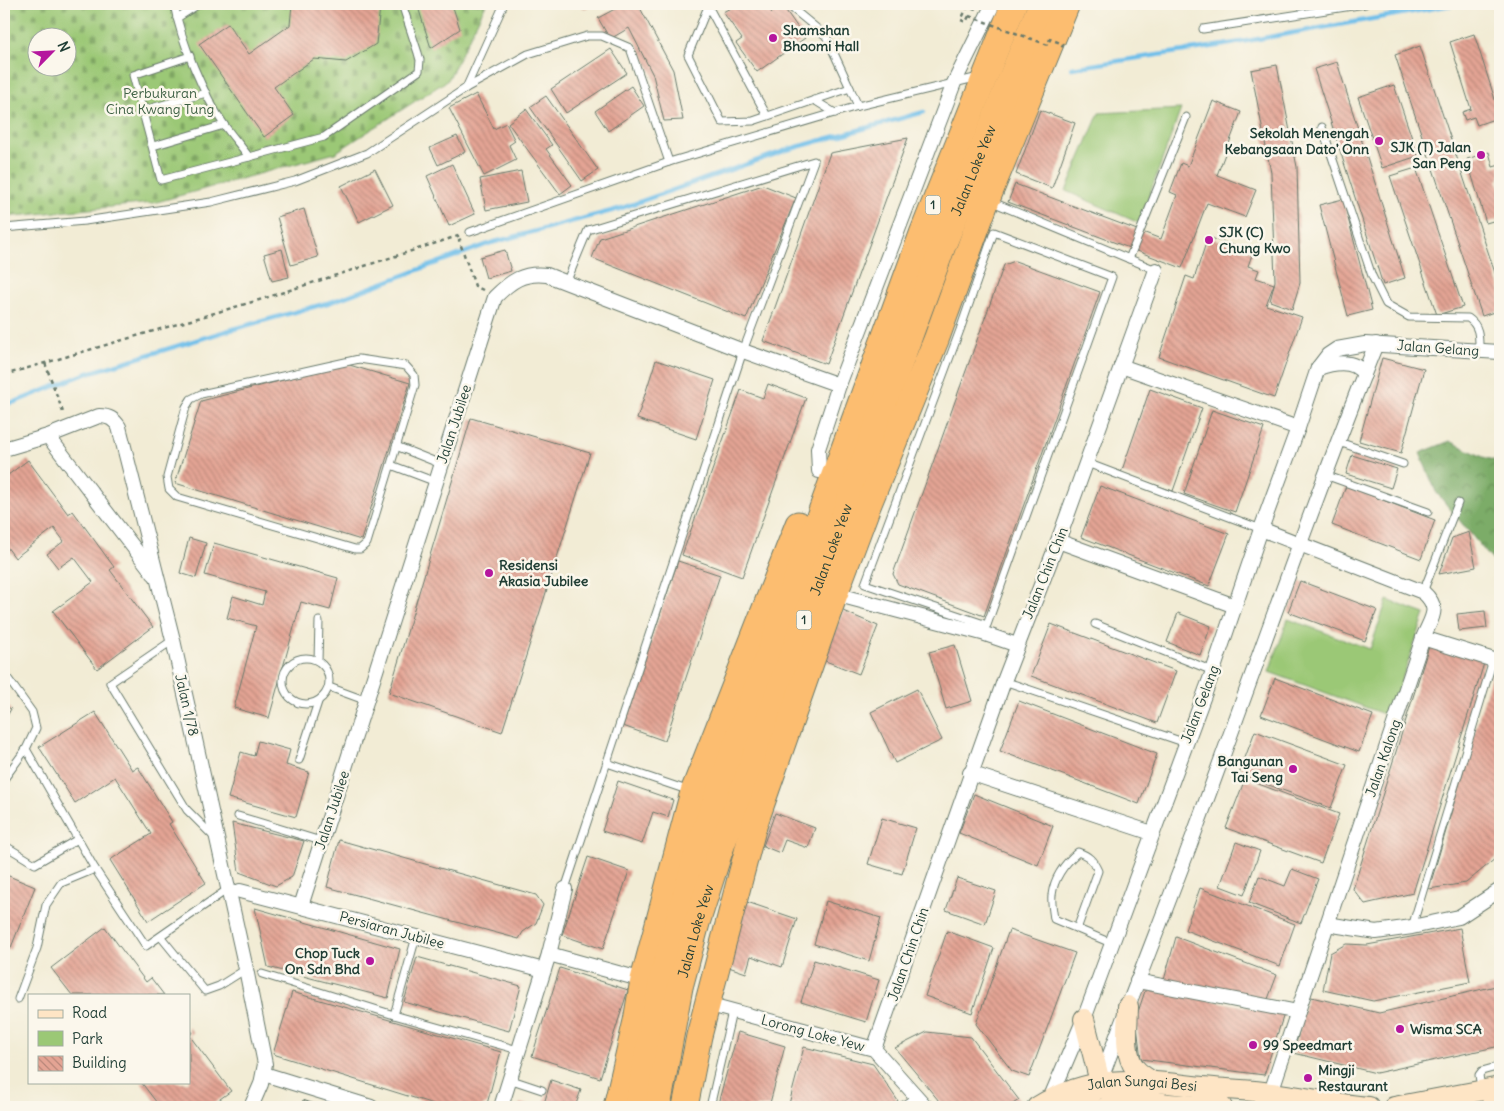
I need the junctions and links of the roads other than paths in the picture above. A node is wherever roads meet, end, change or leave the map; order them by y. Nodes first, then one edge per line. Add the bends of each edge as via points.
1 (174, 4) edge
2 (199, 4) edge
3 (402, 4) edge
4 (504, 4) edge
5 (787, 4) edge
6 (993, 4) edge
7 (1014, 4) edge
8 (1041, 4) edge
9 (1067, 4) edge
10 (1365, 4) edge
11 (708, 5) edge
12 (177, 18) junction
13 (1203, 29) dead end
14 (190, 56) junction
15 (984, 76) junction
16 (954, 83) junction
17 (466, 88) junction
18 (850, 88) junction
19 (206, 93) junction
20 (814, 100) junction
21 (858, 106) junction
22 (144, 110) junction
23 (834, 113) junction
24 (767, 116) junction
25 (1186, 118) dead end
26 (224, 125) junction
27 (1322, 127) dead end
28 (153, 146) junction
29 (249, 157) junction
30 (669, 162) junction
31 (987, 200) junction
32 (4, 228) edge
33 (470, 232) road end
34 (1129, 259) junction
35 (1156, 270) joint
36 (566, 283) junction
37 (960, 330) junction
38 (944, 335) junction
39 (1376, 344) junction
40 (743, 351) junction
41 (1479, 351) junction
42 (1500, 352) edge
43 (1121, 366) junction
44 (1318, 368) junction
45 (1364, 374) junction
46 (839, 385) junction
47 (858, 409) junction
48 (912, 411) junction
49 (1298, 428) junction
50 (48, 436) junction
51 (1338, 442) junction
52 (396, 446) junction
53 (4, 448) edge
54 (1087, 463) junction
55 (441, 464) junction
56 (1403, 464) dead end
57 (390, 465) junction
58 (819, 472) junction
59 (1325, 475) junction
60 (436, 482) junction
61 (1458, 503) dead end
62 (1428, 512) dead end
63 (1261, 529) junction
64 (1058, 541) junction
65 (1300, 544) junction
66 (158, 578) junction
67 (1424, 592) junction
68 (835, 594) junction
69 (1235, 606) junction
70 (319, 621) dead end
71 (1096, 624) dead end
72 (1424, 638) junction
73 (173, 640) junction
74 (1017, 645) junction
75 (318, 661) junction
76 (1497, 661) edge
77 (1213, 671) junction
78 (4, 674) edge
79 (1004, 680) junction
80 (329, 687) junction
81 (318, 702) junction
82 (367, 702) junction
83 (1186, 743) junction
84 (26, 749) junction
85 (300, 760) dead end
86 (607, 763) junction
87 (970, 773) junction
88 (4, 779) edge
89 (693, 792) junction
90 (238, 816) dead end
91 (1152, 833) junction
92 (78, 839) junction
93 (218, 840) junction
94 (322, 841) junction
95 (4, 844) edge
96 (710, 847) junction
97 (95, 869) junction
98 (234, 890) junction
99 (565, 890) joint
100 (1500, 890) edge
101 (301, 906) junction
102 (1327, 924) junction
103 (1412, 927) junction
104 (1077, 929) junction
105 (161, 937) junction
106 (416, 937) junction
107 (1111, 943) junction
108 (549, 954) junction
109 (246, 969) junction
110 (544, 970) junction
111 (262, 974) dead end
112 (643, 980) junction
113 (1138, 981) junction
114 (18, 999) dead end
115 (707, 1004) junction
116 (1128, 1006) junction
117 (732, 1012) junction
118 (1298, 1012) junction
119 (394, 1015) junction
120 (1084, 1019) junction
121 (874, 1049) junction
122 (518, 1050) junction
123 (1500, 1066) edge
124 (264, 1074) junction
125 (509, 1079) junction
126 (1151, 1080) junction
127 (1100, 1082) junction
128 (542, 1090) dead end
129 (1271, 1092) junction
130 (1489, 1098) edge
131 (614, 1100) edge
132 (922, 1102) edge
133 (1044, 1103) edge
134 (1500, 1105) edge
135 (1166, 1106) edge
136 (251, 1107) edge
137 (372, 1107) edge
138 (501, 1107) edge
139 (637, 1107) edge
140 (658, 1107) edge
141 (685, 1107) edge
142 (710, 1107) edge
143 (902, 1107) edge
144 (1070, 1107) edge
145 (1114, 1107) edge
146 (1222, 1107) edge
147 (1369, 1107) edge
148 (1394, 1107) edge

1 - 12 lane
2 - 12 lane
3 - 29 lane via 418,53 418,71 324,137
4 - 17 lane
5 - 18 lane via 826,36
6 - 16 street
7 - 15 highway, Jalan Loke Yew / 1
8 - 48 highway, Jalan Loke Yew / 1 via 943,246
9 - 31 highway
10 - 13 lane
11 - 24 lane
11 - 24 lane via 688,54 722,122
12 - 14 lane
14 - 19 lane
14 - 22 lane via 133,75
15 - 16 lane
15 - 47 highway, Jalan Loke Yew / 1
16 - 21 lane
16 - 46 street
17 - 30 lane via 528,54 586,36 602,36 630,48
17 - 32 lane via 367,154 295,181 211,202 85,221
18 - 20 lane
18 - 21 lane
19 - 22 lane
19 - 26 lane
20 - 23 lane
20 - 24 lane
21 - 23 lane
22 - 28 lane
23 - 30 lane
25 - 34 lane
26 - 28 lane
26 - 29 lane
27 - 41 lane via 1372,276 1386,304 1409,317 1468,318 1479,331
28 - 29 lane via 161,180
30 - 33 lane
31 - 34 lane, Jalan Chin Chin
31 - 38 highway
34 - 35 lane, Jalan Chin Chin
35 - 43 street, Jalan Chin Chin
36 - 40 street, Jalan Jubilee
36 - 40 lane via 588,230 814,161
36 - 55 street, Jalan Jubilee via 547,275 533,274 511,281 495,297
37 - 38 lane
37 - 48 lane
37 - 48 lane via 994,232 1112,277 987,625 865,584
38 - 48 highway
39 - 41 street, Jalan Gelang
39 - 44 street, Jalan Gelang via 1337,349
39 - 45 street, Jalan Gelang
40 - 46 street, Jalan Jubilee
40 - 86 lane
41 - 42 street, Jalan Gelang
43 - 49 street
43 - 54 street, Jalan Chin Chin
44 - 45 street via 1345,363 1355,365
44 - 49 street, Jalan Gelang
45 - 51 street, Jalan Gelang
46 - 58 street via 818,450
47 - 58 highway via 838,432
47 - 96 highway, Jalan Loke Yew / 1
48 - 68 highway via 885,443 868,506
48 - 96 highway, Jalan Loke Yew / 1
49 - 63 street, Jalan Gelang
50 - 53 street, Jalan 1/78
50 - 66 street
50 - 66 street, Jalan 1/78 via 99,416 115,420 122,435
51 - 56 lane
51 - 59 street, Jalan Gelang
52 - 55 lane
52 - 57 lane
52 - 57 lane via 415,385 414,375 406,366 359,359 200,394 191,399 186,406 167,477 169,489 177,497 360,549 368,543
54 - 63 lane
54 - 64 street, Jalan Chin Chin
55 - 60 street, Jalan Jubilee
57 - 60 lane
58 - 89 highway
59 - 62 lane
59 - 65 street, Jalan Gelang
60 - 82 street, Jalan Jubilee
61 - 67 lane
63 - 65 street
63 - 69 street, Jalan Gelang
64 - 69 street
64 - 74 street, Jalan Chin Chin
65 - 67 street
65 - 113 street, Jalan Gelang
66 - 73 street, Jalan 1/78
67 - 72 street, Jalan Kalong via 1432,600 1434,610
68 - 74 street
68 - 115 highway via 753,829
69 - 77 street, Jalan Gelang
70 - 75 lane
71 - 77 lane
72 - 76 street
72 - 102 street, Jalan Kalong
73 - 93 street, Jalan 1/78
73 - 93 lane via 110,684 187,810
74 - 79 street, Jalan Chin Chin
75 - 80 lane via 328,672
75 - 81 lane via 303,658 295,661 288,666 283,681 284,689 294,702 310,705
76 - 103 lane
77 - 83 street, Jalan Gelang
78 - 84 lane via 32,712 36,728
79 - 83 lane
79 - 87 street, Jalan Chin Chin
80 - 81 lane
80 - 82 lane
81 - 85 lane
82 - 94 street, Jalan Jubilee
83 - 91 street, Jalan Gelang
84 - 88 lane
84 - 92 lane
86 - 89 lane
86 - 99 lane
87 - 91 street
87 - 121 street, Jalan Chin Chin
89 - 112 highway
90 - 94 lane
91 - 107 street, Jalan Gelang
92 - 95 lane via 35,864
92 - 97 lane
93 - 98 street, Jalan 1/78
94 - 101 street, Jalan Jubilee
96 - 139 highway, Jalan Loke Yew / 1 via 663,974
96 - 140 highway, Jalan Loke Yew / 1
97 - 105 lane via 146,946
97 - 114 lane via 61,883 46,905 37,948
98 - 101 street, Persiaran Jubilee
98 - 105 lane
98 - 109 street, Jalan 1/78
99 - 108 street
100 - 103 street via 1458,917
101 - 106 street, Persiaran Jubilee
102 - 103 street via 1376,932
102 - 118 street, Jalan Kalong
104 - 104 lane via 1054,919 1052,895 1058,874 1078,852 1093,861 1098,871
104 - 107 lane
105 - 109 lane via 205,991
106 - 110 street, Persiaran Jubilee
106 - 119 lane
107 - 120 street, Jalan Gelang
108 - 110 street
108 - 112 street
109 - 124 street, Jalan 1/78 via 265,1064
110 - 122 street
111 - 119 lane
112 - 131 highway via 625,1070
113 - 116 street, Jalan Gelang
113 - 118 street
115 - 117 street, Lorong Loke Yew
115 - 141 highway
116 - 126 street via 1129,1054 1134,1068
116 - 127 street, Jalan Gelang
117 - 121 street, Lorong Loke Yew
117 - 142 lane
118 - 129 street, Jalan Kalong
119 - 122 lane
120 - 127 street
120 - 133 street, Jalan Gelang
121 - 132 street, Lorong Loke Yew
122 - 125 street
123 - 130 lane via 1479,1075
124 - 136 street, Jalan 1/78
124 - 137 street
125 - 128 lane
125 - 138 street
126 - 127 street, Jalan Sungai Besi
126 - 129 street, Jalan Sungai Besi
127 - 133 street, Jalan Sungai Besi via 1076,1088
127 - 135 street via 1117,1097 1149,1100
127 - 144 street via 1090,1096
129 - 147 street, Jalan Sungai Besi
130 - 134 street
130 - 148 street
132 - 143 lane
135 - 145 street, Jalan Sungai Besi
135 - 146 street, Jalan Sungai Besi

